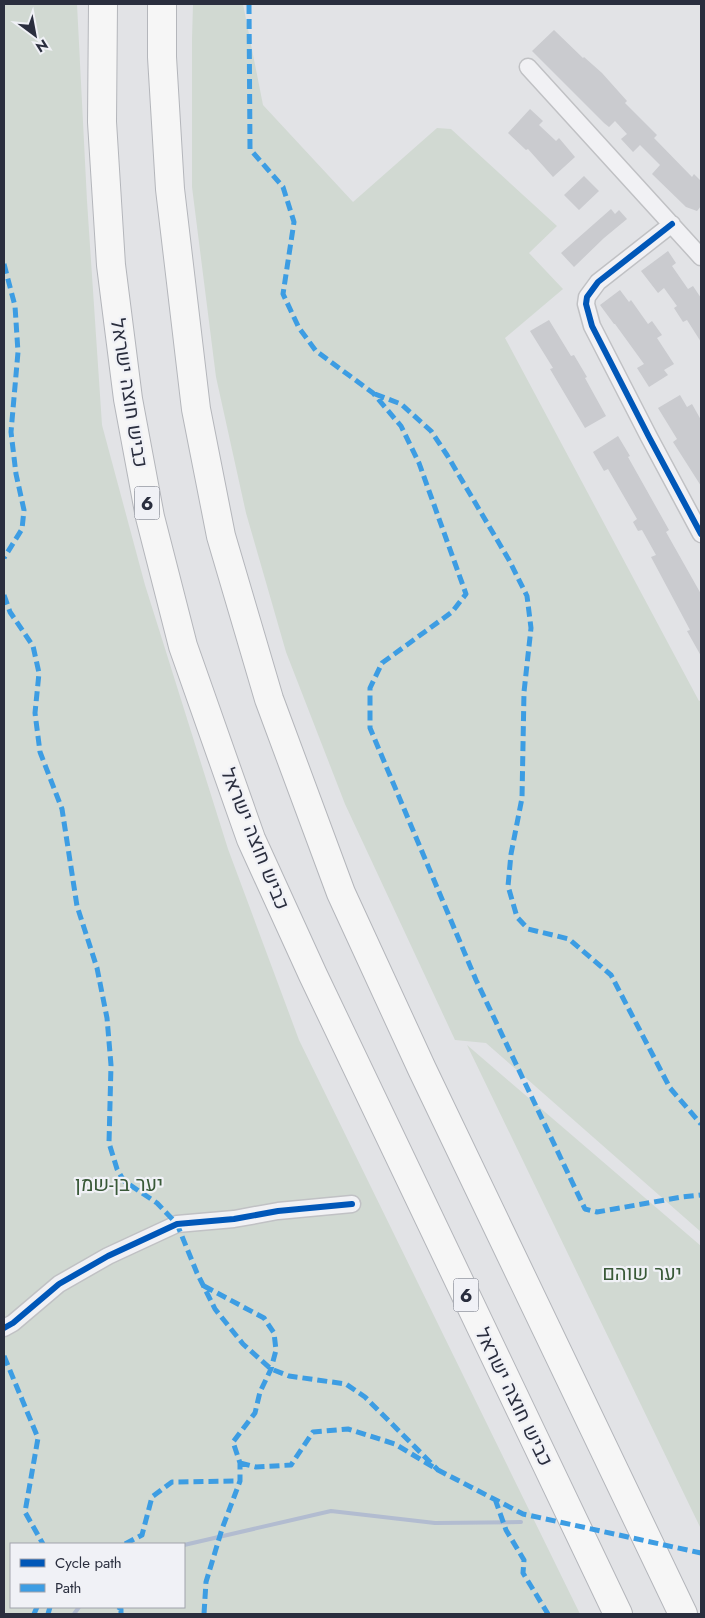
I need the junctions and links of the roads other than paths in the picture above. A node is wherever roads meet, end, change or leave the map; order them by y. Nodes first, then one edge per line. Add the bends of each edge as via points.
1 (103, 4) edge
2 (162, 4) edge
3 (528, 67) dead end
4 (672, 224) junction
5 (701, 257) edge
6 (701, 534) edge
7 (352, 1204) dead end
8 (4, 1328) edge
9 (618, 1614) edge
10 (683, 1614) edge

1 - 9 highway, כביש חוצה ישראל / 6 via 102,122 111,265 128,399 150,517 183,646 251,839
2 - 10 highway via 170,189 196,409 222,536 269,699 341,893
3 - 4 street
4 - 5 street
4 - 6 street via 598,282 586,304 592,326
7 - 8 street via 177,1224 108,1256 59,1284

